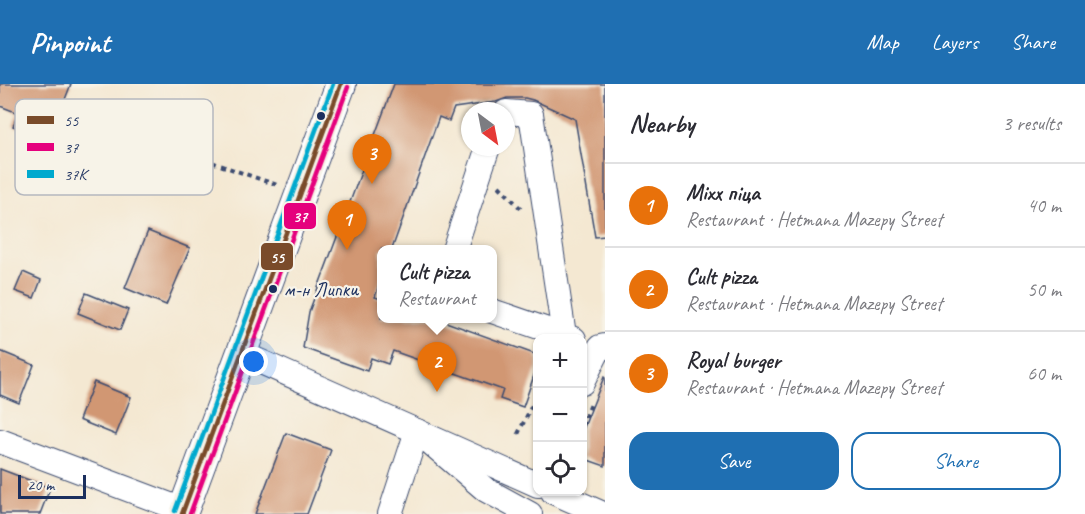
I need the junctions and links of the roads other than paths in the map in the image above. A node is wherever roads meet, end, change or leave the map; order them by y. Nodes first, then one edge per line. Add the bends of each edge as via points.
1 (340, 84) edge
2 (515, 113) edge
3 (485, 156) edge
4 (455, 245) edge
5 (497, 312) edge
6 (562, 334) edge
7 (583, 334) edge
8 (242, 353) junction
9 (417, 431) junction
10 (0, 441) edge
11 (533, 480) edge
12 (566, 496) edge
13 (182, 512) edge
14 (390, 514) edge
15 (530, 514) edge
16 (603, 514) edge

1 - 8 main road
2 - 7 street via 531,114
3 - 4 street
5 - 6 street
8 - 9 street
8 - 13 main road
9 - 11 street
9 - 14 street
9 - 15 street via 486,490
10 - 13 street
12 - 16 street

